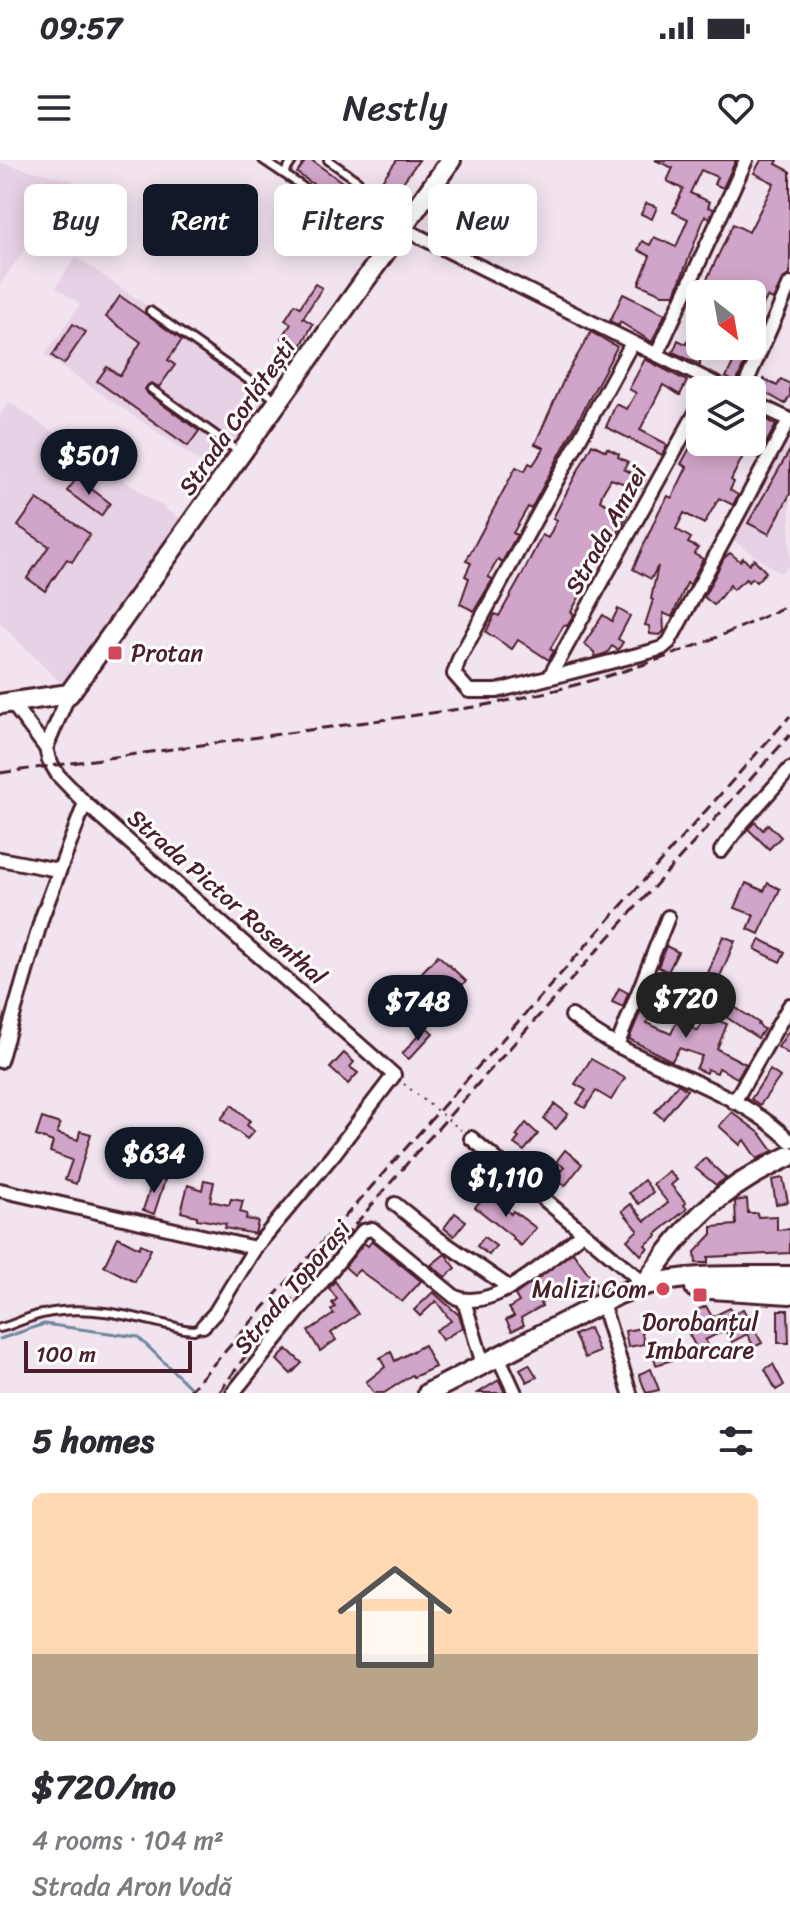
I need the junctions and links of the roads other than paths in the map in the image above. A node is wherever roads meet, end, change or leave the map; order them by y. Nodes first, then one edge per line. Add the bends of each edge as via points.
1 (263, 160) edge
2 (293, 160) edge
3 (328, 160) edge
4 (451, 160) edge
5 (746, 160) edge
6 (284, 174) junction
7 (412, 214) edge
8 (412, 233) edge
9 (382, 256) edge
10 (790, 284) edge
11 (150, 311) dead end
12 (632, 343) junction
13 (657, 354) junction
14 (694, 376) edge
15 (749, 376) edge
16 (151, 389) dead end
17 (277, 400) junction
18 (766, 409) edge
19 (790, 420) edge
20 (686, 430) edge
21 (240, 453) junction
22 (550, 676) junction
23 (69, 694) junction
24 (6, 703) edge
25 (46, 748) junction
26 (790, 769) edge
27 (85, 803) junction
28 (721, 851) dead end
29 (0, 859) edge
30 (58, 870) junction
31 (668, 917) dead end
32 (790, 1005) edge
33 (572, 1016) dead end
34 (617, 1046) junction
35 (0, 1061) edge
36 (734, 1102) junction
37 (471, 1138) road end
38 (790, 1141) edge
39 (790, 1156) edge
40 (0, 1190) edge
41 (395, 1204) dead end
42 (583, 1233) junction
43 (255, 1248) junction
44 (790, 1276) edge
45 (645, 1284) junction
46 (510, 1288) junction
47 (790, 1294) edge
48 (464, 1301) junction
49 (602, 1303) junction
50 (203, 1326) joint
51 (0, 1328) edge
52 (490, 1360) junction
53 (233, 1393) edge
54 (428, 1393) edge
55 (515, 1393) edge
56 (630, 1393) edge

1 - 6 lane
2 - 6 lane
3 - 6 lane via 358,181 339,211
4 - 7 street, Strada Corlătești
5 - 13 street
8 - 12 street
9 - 17 street, Strada Corlătești
10 - 15 street
11 - 17 lane
12 - 13 street
12 - 22 street via 454,674 469,691 485,693
13 - 14 street
16 - 21 lane
17 - 21 street, Strada Corlătești
18 - 19 street
19 - 22 street via 669,642 649,652
20 - 22 street, Strada Amzei
21 - 23 street, Strada Corlătești
23 - 24 street, Strada Pictor Rosenthal
23 - 25 street, Strada Corlătești
24 - 25 street, Strada Pictor Rosenthal
25 - 27 street, Strada Pictor Rosenthal via 51,766
26 - 28 street
27 - 30 street
27 - 43 street, Strada Pictor Rosenthal via 394,1075
29 - 30 street
30 - 35 street
31 - 34 street
32 - 36 street
33 - 34 street
34 - 36 street
36 - 38 street
37 - 42 street
39 - 45 street via 708,1205
40 - 43 street
41 - 46 street
42 - 45 street
42 - 46 street
43 - 50 street
44 - 45 street via 693,1277
45 - 47 street
45 - 49 street
46 - 48 street
48 - 52 street
48 - 53 street, Strada Toporași via 367,1229
49 - 52 street
49 - 56 street
50 - 51 lane via 184,1329 105,1312 68,1311 43,1313
52 - 54 street
52 - 55 street

